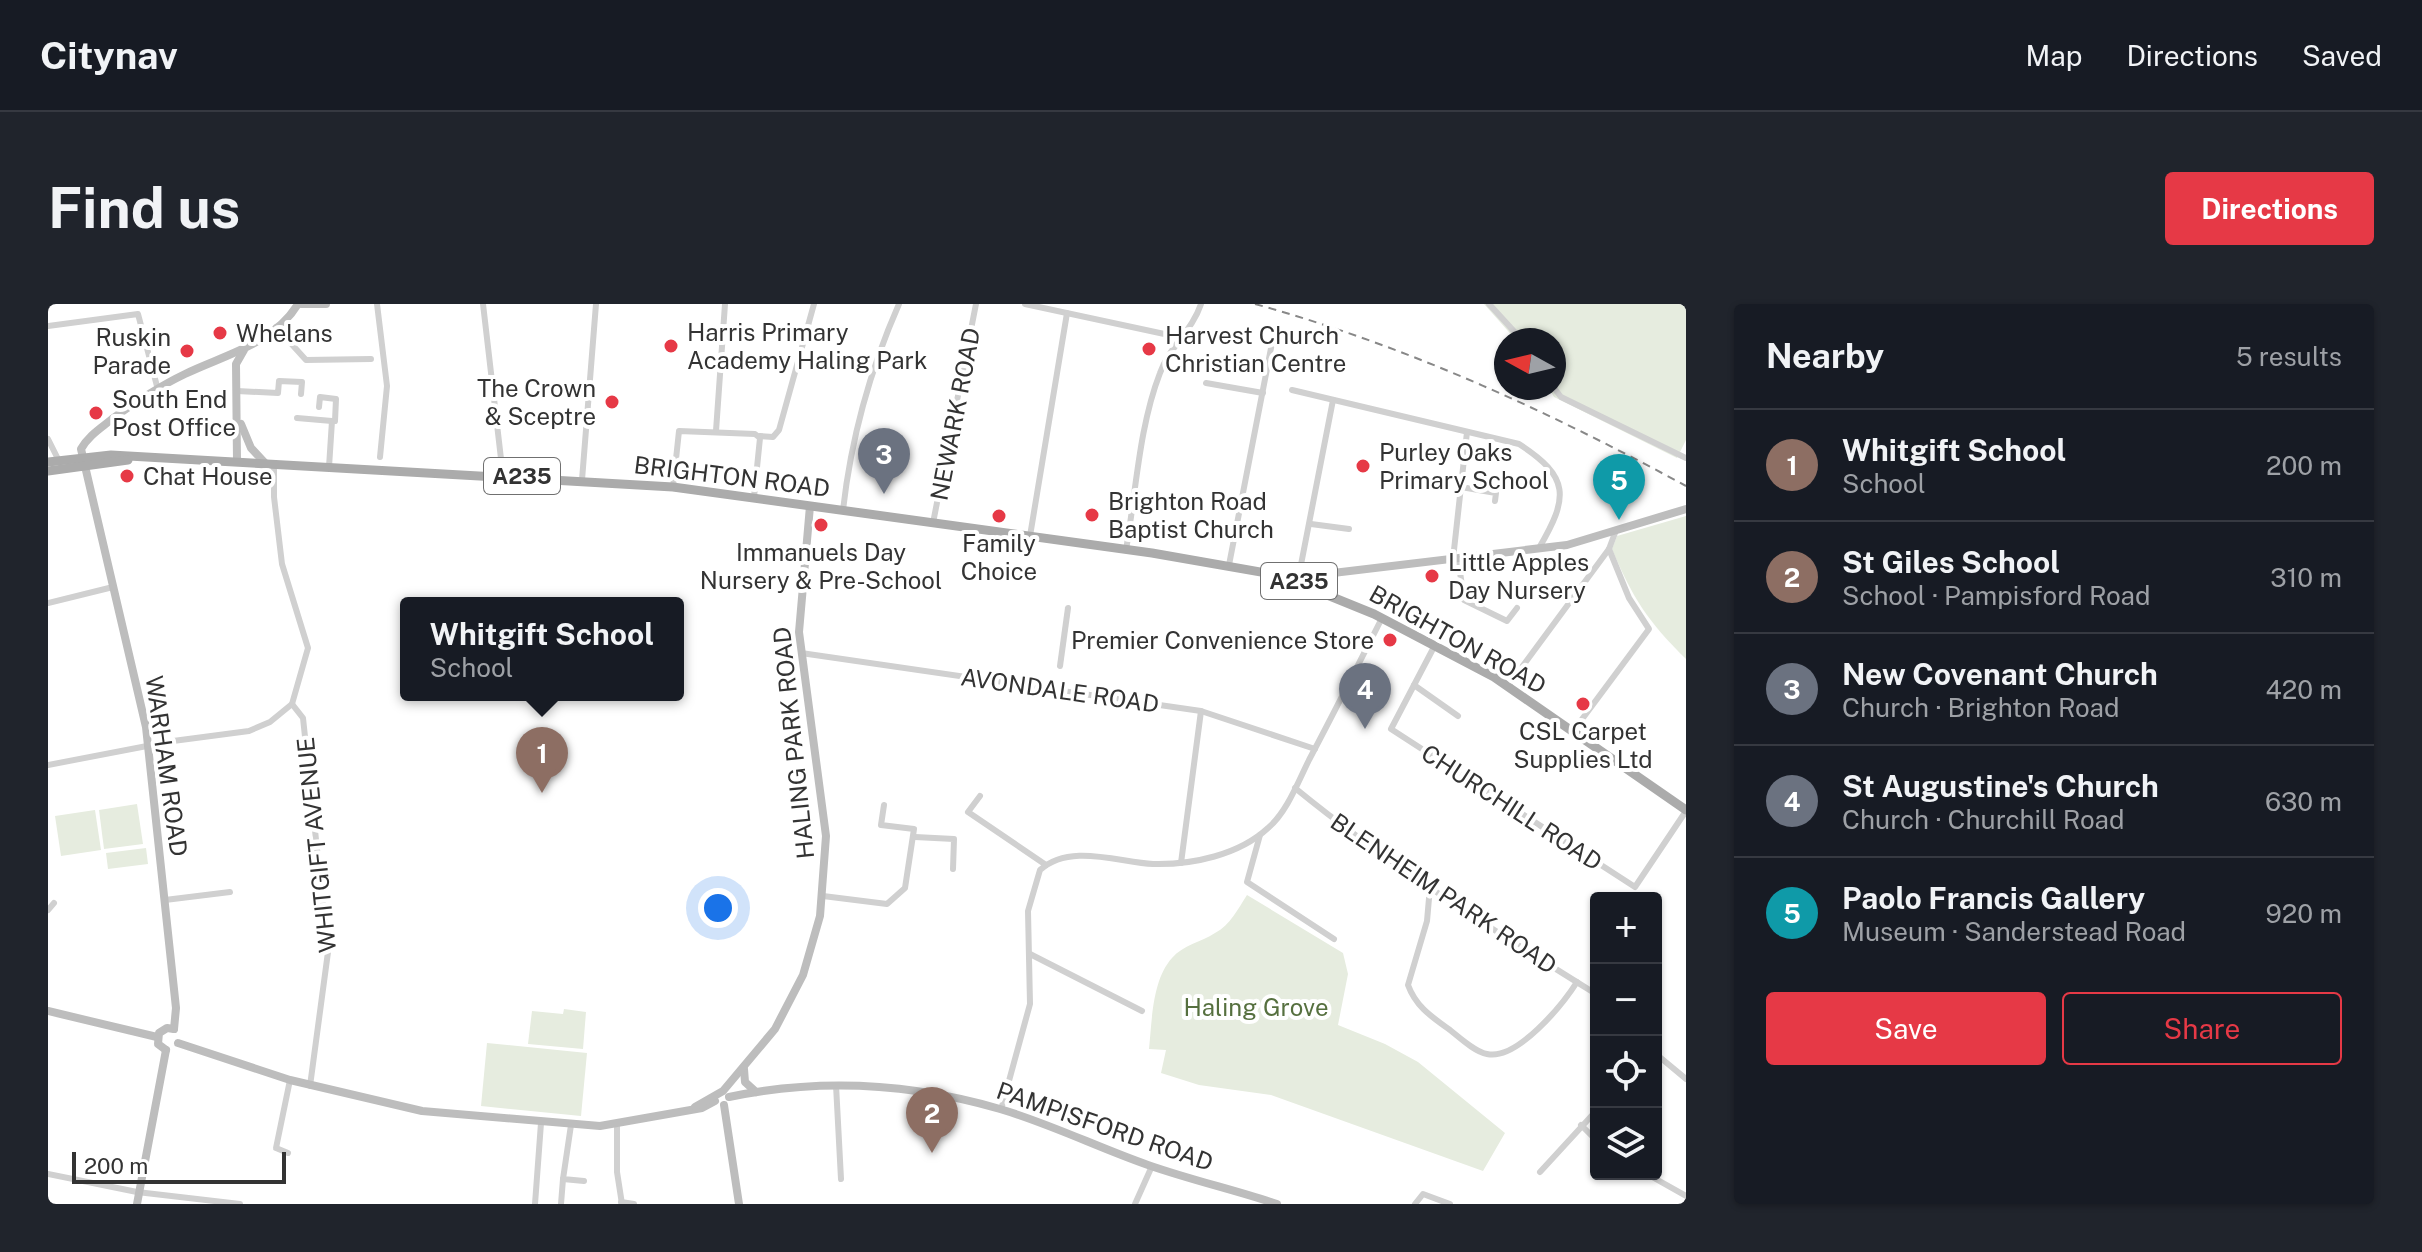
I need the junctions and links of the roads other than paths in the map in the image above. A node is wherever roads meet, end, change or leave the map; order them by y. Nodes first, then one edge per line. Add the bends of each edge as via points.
1 (299, 304) edge
2 (326, 304) edge
3 (377, 304) edge
4 (483, 304) edge
5 (596, 304) edge
6 (725, 304) edge
7 (814, 304) edge
8 (899, 304) edge
9 (976, 304) edge
10 (1025, 304) edge
11 (1201, 304) edge
12 (1489, 304) edge
13 (1067, 313) junction
14 (48, 326) edge
15 (276, 327) junction
16 (1511, 328) edge
17 (1183, 338) junction
18 (1272, 343) dead end
19 (245, 349) junction
20 (371, 359) dead end
21 (236, 361) junction
22 (206, 366) junction
23 (1206, 383) dead end
24 (158, 390) junction
25 (1292, 390) dead end
26 (237, 391) junction
27 (1263, 393) junction
28 (301, 394) dead end
29 (1566, 399) edge
30 (1333, 400) junction
31 (319, 407) dead end
32 (238, 412) junction
33 (297, 418) dead end
34 (332, 421) junction
35 (716, 431) junction
36 (1467, 432) junction
37 (760, 436) junction
38 (48, 439) edge
39 (380, 457) dead end
40 (1686, 458) edge
41 (85, 460) junction
42 (237, 461) junction
43 (56, 464) edge
44 (269, 464) junction
45 (329, 467) junction
46 (48, 471) edge
47 (503, 476) junction
48 (582, 480) junction
49 (673, 487) junction
50 (1461, 487) junction
51 (754, 497) junction
52 (1495, 501) dead end
53 (810, 506) junction
54 (1686, 509) edge
55 (843, 510) junction
56 (933, 523) junction
57 (1311, 524) junction
58 (1349, 529) dead end
59 (1615, 533) junction
60 (1030, 536) junction
61 (1539, 548) junction
62 (1609, 549) junction
63 (1126, 550) junction
64 (1455, 558) junction
65 (1229, 565) junction
66 (1333, 573) junction
67 (1301, 581) junction
68 (113, 587) junction
69 (1320, 590) junction
70 (48, 603) edge
71 (1068, 608) dead end
72 (1517, 608) dead end
73 (1382, 618) junction
74 (1435, 645) junction
75 (800, 653) junction
76 (1060, 666) dead end
77 (1414, 685) junction
78 (1508, 686) junction
79 (292, 704) junction
80 (1201, 711) junction
81 (1458, 716) dead end
82 (1574, 730) junction
83 (149, 748) junction
84 (1315, 749) junction
85 (48, 765) edge
86 (1295, 788) junction
87 (980, 796) dead end
88 (884, 805) dead end
89 (1686, 810) edge
90 (1260, 835) junction
91 (915, 837) junction
92 (1181, 863) junction
93 (1046, 865) junction
94 (953, 869) dead end
95 (1430, 887) junction
96 (230, 892) dead end
97 (823, 896) junction
98 (165, 900) junction
99 (54, 903) dead end
100 (48, 910) edge
101 (1334, 939) dead end
102 (1030, 954) junction
103 (1577, 982) junction
104 (1590, 990) edge
105 (48, 1011) edge
106 (1142, 1011) dead end
107 (174, 1029) junction
108 (157, 1037) junction
109 (178, 1043) junction
110 (166, 1050) junction
111 (1662, 1061) edge
112 (744, 1069) junction
113 (1686, 1079) edge
114 (290, 1080) junction
115 (836, 1085) junction
116 (310, 1086) junction
117 (756, 1092) junction
118 (721, 1098) junction
119 (1001, 1110) junction
120 (1590, 1117) edge
121 (541, 1123) junction
122 (571, 1125) junction
123 (617, 1125) junction
124 (1581, 1125) junction
125 (1590, 1134) edge
126 (288, 1153) dead end
127 (1152, 1166) junction
128 (1540, 1172) dead end
129 (48, 1174) edge
130 (563, 1179) junction
131 (841, 1179) dead end
132 (1658, 1180) edge
133 (584, 1181) dead end
134 (141, 1191) junction
135 (1686, 1196) edge
136 (622, 1203) edge
137 (137, 1204) edge
138 (240, 1204) edge
139 (535, 1204) edge
140 (561, 1204) edge
141 (634, 1204) edge
142 (739, 1204) edge
143 (1135, 1204) edge
144 (1275, 1204) edge
145 (1415, 1204) edge
146 (1450, 1204) edge

1 - 2 street
1 - 15 street
3 - 39 street via 387,386
4 - 47 street
5 - 48 street
6 - 35 street
7 - 37 street via 779,430 773,437
8 - 55 street via 861,409
9 - 56 street, NEWARK ROAD
10 - 13 street
11 - 17 street
12 - 16 street
13 - 17 street
13 - 60 street
14 - 24 street via 138,314
15 - 19 street
15 - 20 street via 306,360
17 - 63 street via 1161,369 1152,398
18 - 27 street
19 - 21 street
19 - 22 street
21 - 22 street
21 - 26 street
22 - 24 street
23 - 27 street
24 - 41 street via 86,442
25 - 30 street
26 - 28 street via 278,393 279,381 302,382
26 - 32 street
27 - 65 street
29 - 40 street
30 - 36 street
30 - 57 street
31 - 34 street via 320,397 336,399
32 - 42 street
32 - 44 street via 249,445
33 - 34 street
34 - 45 street
35 - 37 street
35 - 49 street via 679,431
36 - 50 street
36 - 61 street via 1519,444 1549,464 1561,494 1556,520
37 - 51 street
38 - 43 street
41 - 42 main road, BRIGHTON ROAD / A235
41 - 43 main road, A235
41 - 68 street, WARHAM ROAD
42 - 44 main road, BRIGHTON ROAD / A235
43 - 46 main road, A235
44 - 45 main road, BRIGHTON ROAD / A235
44 - 79 street via 283,572 308,648
45 - 47 main road, BRIGHTON ROAD / A235
47 - 48 main road, BRIGHTON ROAD / A235
48 - 49 main road, BRIGHTON ROAD / A235
49 - 51 main road, BRIGHTON ROAD / A235
50 - 52 street via 1496,493
50 - 64 street
51 - 53 main road, BRIGHTON ROAD / A235
53 - 55 main road, BRIGHTON ROAD / A235
53 - 75 street, HALING PARK ROAD
54 - 59 street
55 - 56 main road, BRIGHTON ROAD / A235
56 - 60 main road, BRIGHTON ROAD / A235
57 - 58 street
57 - 67 street
59 - 61 street
59 - 62 street
60 - 63 main road, BRIGHTON ROAD / A235
61 - 64 street
62 - 78 street
62 - 82 street via 1629,598 1649,629
63 - 65 main road, BRIGHTON ROAD / A235
64 - 66 street
64 - 72 street via 1464,600 1507,621
65 - 67 main road, BRIGHTON ROAD / A235
66 - 67 street
66 - 69 street
67 - 69 main road, BRIGHTON ROAD / A235
68 - 70 street
68 - 83 street, WARHAM ROAD
69 - 73 main road, BRIGHTON ROAD / A235
71 - 76 street
73 - 74 main road, BRIGHTON ROAD / A235
73 - 84 street
74 - 77 street, CHURCHILL ROAD
74 - 78 main road, BRIGHTON ROAD / A235
75 - 80 street, AVONDALE ROAD
75 - 97 street, HALING PARK ROAD via 826,836
77 - 81 street
77 - 89 street, CHURCHILL ROAD via 1391,729 1635,887
78 - 82 main road, BRIGHTON ROAD / A235
79 - 83 street via 249,731
79 - 116 street, WHITGIFT AVENUE via 303,718 328,952
80 - 84 street, AVONDALE ROAD
80 - 92 street
82 - 89 main road, BRIGHTON ROAD / A235
83 - 85 street
83 - 98 street, WARHAM ROAD
84 - 86 street
86 - 90 street
86 - 95 street, BLENHEIM PARK ROAD
87 - 93 street via 968,812
88 - 91 street via 881,825 914,829
90 - 92 street via 1231,851
90 - 101 street via 1247,882
91 - 94 street via 954,839
91 - 97 street via 905,888 887,904
92 - 93 street via 1077,856
93 - 102 street via 1031,895
95 - 103 street, BLENHEIM PARK ROAD
95 - 103 street via 1427,921 1408,985 1419,1007 1485,1054 1501,1055 1524,1040
96 - 98 street
97 - 112 street, HALING PARK ROAD via 813,947 794,996
98 - 107 street, WARHAM ROAD
99 - 100 street
102 - 106 street
102 - 119 street via 1030,1004
103 - 104 street, BLENHEIM PARK ROAD
105 - 108 street
107 - 108 street via 162,1030
107 - 109 street
108 - 110 street
109 - 110 street
109 - 114 street, HALING PARK ROAD
110 - 134 street
111 - 113 street
112 - 117 street via 745,1082
112 - 118 street, HALING PARK ROAD
114 - 116 street, HALING PARK ROAD
114 - 126 street via 276,1148
115 - 117 street, PAMPISFORD ROAD
115 - 119 street, PAMPISFORD ROAD via 923,1091
115 - 131 street
116 - 121 street, HALING PARK ROAD via 422,1111
117 - 118 street, PAMPISFORD ROAD
118 - 123 street, HALING PARK ROAD via 702,1108
118 - 142 street
119 - 127 street, PAMPISFORD ROAD
120 - 124 street
121 - 122 street, HALING PARK ROAD
121 - 139 street
122 - 123 street, HALING PARK ROAD
122 - 130 street
123 - 136 street
124 - 125 street
124 - 128 street
127 - 143 street
127 - 144 street, PAMPISFORD ROAD
129 - 134 street
130 - 133 street
130 - 140 street
132 - 135 street
134 - 137 street
134 - 138 street
136 - 141 street
145 - 146 street via 1425,1194

